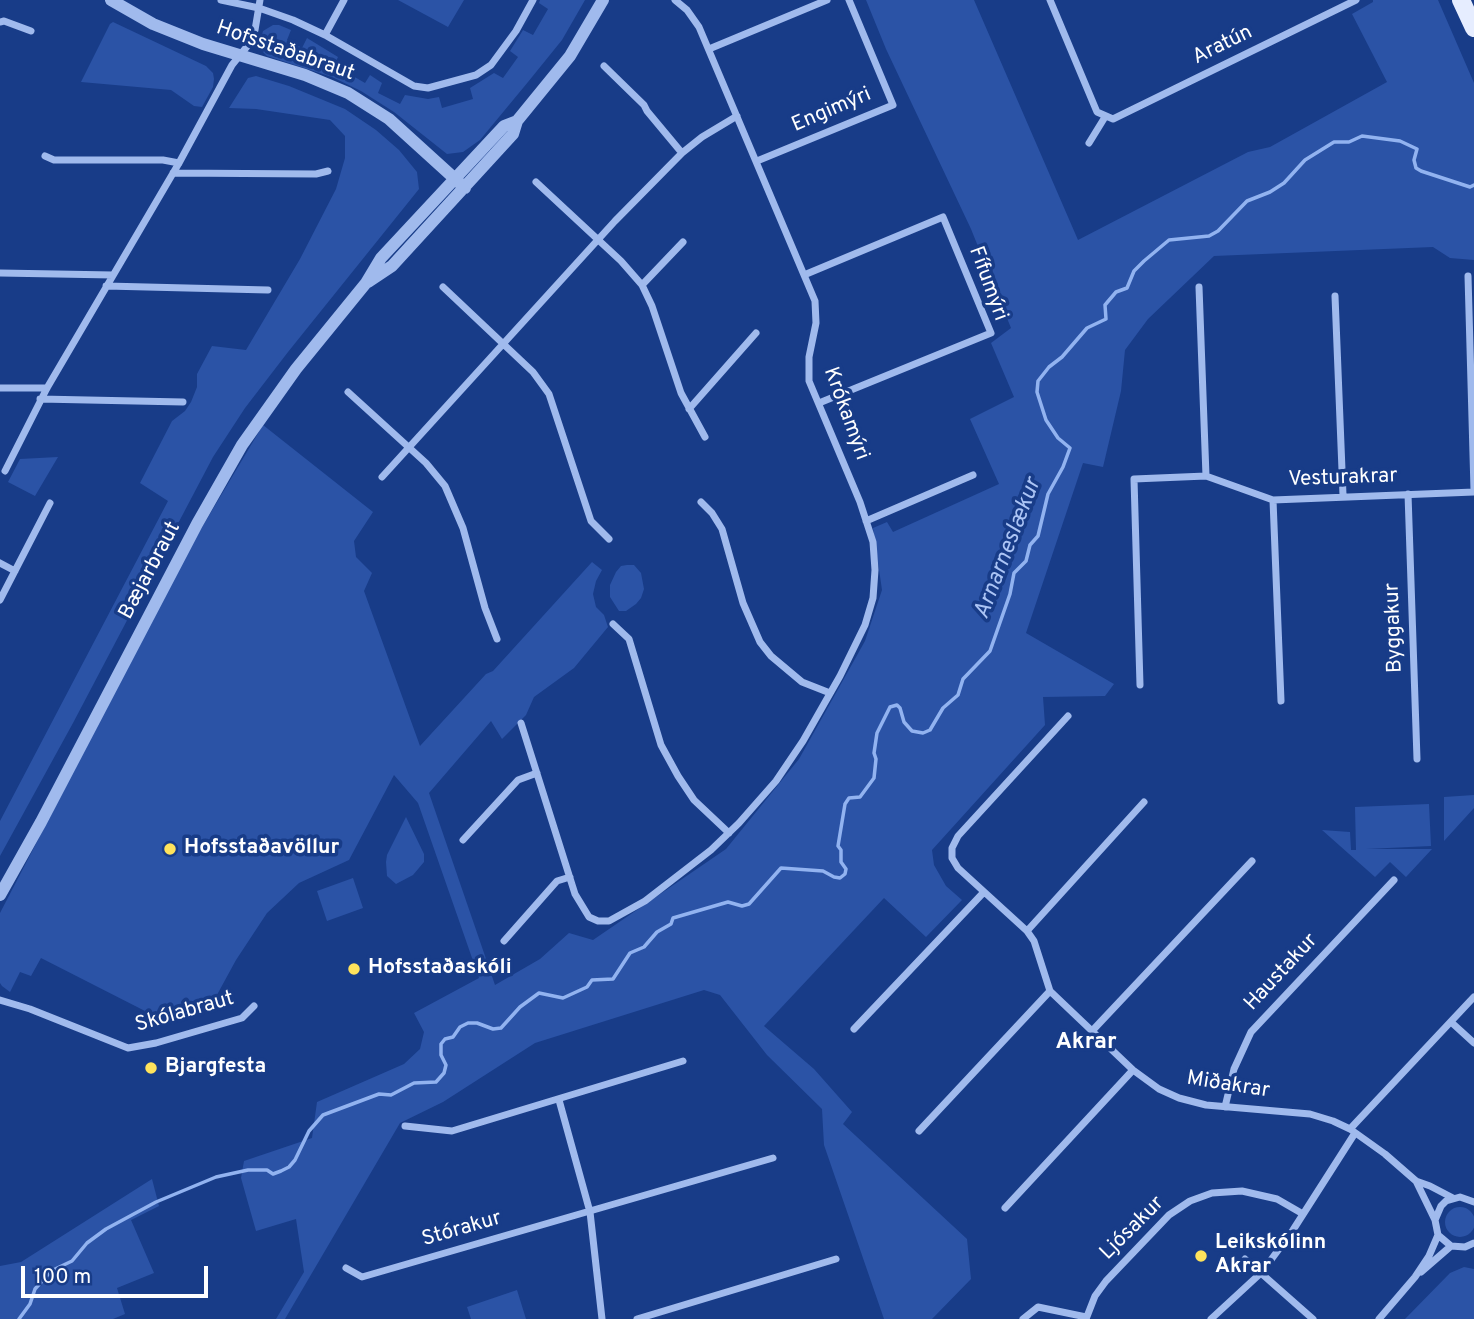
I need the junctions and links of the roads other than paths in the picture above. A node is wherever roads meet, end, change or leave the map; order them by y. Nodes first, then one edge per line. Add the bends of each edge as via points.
1 (110, 0) edge
2 (221, 0) edge
3 (344, 0) edge
4 (533, 0) edge
5 (603, 0) edge
6 (676, 0) edge
7 (827, 0) edge
8 (849, 0) edge
9 (1050, 0) edge
10 (1356, 0) edge
11 (1461, 0) edge
12 (260, 4) edge
13 (0, 22) edge
14 (1474, 27) edge
15 (31, 31) dead end
16 (325, 35) junction
17 (709, 49) junction
18 (241, 56) junction
19 (604, 66) dead end
20 (737, 116) junction
21 (1105, 117) junction
22 (517, 121) junction
23 (1089, 143) dead end
24 (682, 153) junction
25 (45, 156) dead end
26 (757, 161) junction
27 (178, 163) junction
28 (328, 171) dead end
29 (173, 173) junction
30 (455, 178) junction
31 (536, 182) dead end
32 (466, 188) junction
33 (598, 240) junction
34 (683, 242) dead end
35 (0, 273) edge
36 (113, 275) junction
37 (804, 275) junction
38 (1468, 276) dead end
39 (366, 283) junction
40 (642, 285) junction
41 (106, 286) junction
42 (443, 287) dead end
43 (1199, 287) dead end
44 (268, 290) dead end
45 (1335, 296) dead end
46 (756, 333) dead end
47 (503, 343) junction
48 (0, 388) edge
49 (47, 388) junction
50 (348, 392) dead end
51 (40, 399) junction
52 (183, 401) dead end
53 (819, 403) junction
54 (689, 409) junction
55 (705, 437) dead end
56 (409, 447) junction
57 (5, 471) dead end
58 (973, 475) dead end
59 (1206, 476) junction
60 (382, 477) dead end
61 (1474, 491) edge
62 (1408, 494) junction
63 (1343, 495) junction
64 (1273, 500) junction
65 (701, 502) dead end
66 (50, 503) dead end
67 (866, 521) junction
68 (609, 539) dead end
69 (0, 563) edge
70 (15, 571) junction
71 (0, 600) edge
72 (613, 624) dead end
73 (497, 639) dead end
74 (1140, 685) dead end
75 (830, 693) junction
76 (1281, 701) dead end
77 (1068, 716) dead end
78 (521, 723) dead end
79 (1417, 760) dead end
80 (537, 773) junction
81 (1144, 802) dead end
82 (729, 833) junction
83 (463, 840) dead end
84 (1252, 861) dead end
85 (570, 877) junction
86 (1394, 880) dead end
87 (984, 892) junction
88 (0, 895) edge
89 (1027, 931) junction
90 (504, 941) dead end
91 (1050, 991) junction
92 (1474, 997) edge
93 (2, 999) edge
94 (254, 1006) dead end
95 (1451, 1022) junction
96 (854, 1029) dead end
97 (1092, 1031) junction
98 (1474, 1043) edge
99 (683, 1061) dead end
100 (1133, 1070) junction
101 (559, 1100) junction
102 (1225, 1107) junction
103 (405, 1126) dead end
104 (919, 1131) dead end
105 (1353, 1131) junction
106 (773, 1157) dead end
107 (1416, 1181) junction
108 (1453, 1198) junction
109 (1472, 1199) edge
110 (1004, 1208) dead end
111 (590, 1212) junction
112 (1303, 1214) junction
113 (1435, 1220) junction
114 (1438, 1235) junction
115 (1473, 1245) edge
116 (1451, 1246) junction
117 (836, 1259) dead end
118 (1245, 1259) dead end
119 (346, 1268) dead end
120 (1262, 1272) junction
121 (1415, 1277) junction
122 (1086, 1318) edge
123 (602, 1319) edge
124 (638, 1319) edge
125 (1023, 1319) edge
126 (1211, 1319) edge
127 (1314, 1319) edge
128 (1379, 1319) edge

1 - 18 street, Hofsstaðabraut via 153,24
2 - 12 street
3 - 16 street
4 - 16 street via 491,65 468,78 428,88 414,86
5 - 22 street, Bæjarbraut via 570,56
6 - 17 street, Krókamýri via 693,18
7 - 17 street
8 - 26 street, Engimýri via 893,105
9 - 21 street via 1097,112
10 - 21 street, Aratún via 1113,119
11 - 14 main road
12 - 16 street
12 - 18 street via 255,30
13 - 15 street
17 - 20 street, Krókamýri
18 - 27 street
18 - 30 street, Hofsstaðabraut via 348,93 389,119
19 - 24 street via 644,105
20 - 24 street
20 - 26 street, Krókamýri
21 - 23 street
22 - 30 street, Bæjarbraut via 504,126
22 - 32 street, Bæjarbraut via 513,134
24 - 33 street
25 - 27 street via 54,160
26 - 37 street, Krókamýri
27 - 29 street
28 - 29 street
29 - 36 street
30 - 32 street, Hofsstaðabraut
30 - 39 street, Bæjarbraut via 381,258
31 - 33 street
32 - 39 street, Bæjarbraut via 392,266
33 - 40 street
33 - 47 street
34 - 40 street
35 - 36 street
36 - 41 street
37 - 53 street, Krókamýri via 816,307 808,373
37 - 53 street, Fífumýri via 943,216 990,333
38 - 61 street
39 - 88 street, Bæjarbraut via 296,369 237,454
40 - 54 street
41 - 44 street
41 - 49 street
42 - 47 street
43 - 59 street
45 - 63 street
46 - 54 street
47 - 56 street
47 - 68 street via 549,394 592,521
48 - 49 street
49 - 51 street
50 - 56 street
51 - 52 street
51 - 57 street
53 - 67 street, Krókamýri
54 - 55 street
56 - 60 street
56 - 73 street via 445,486 463,528
58 - 67 street
59 - 64 street, Vesturakrar
59 - 74 street, Vesturakrar via 1134,479
61 - 62 street, Vesturakrar
62 - 63 street, Vesturakrar
62 - 79 street, Byggakur
63 - 64 street, Vesturakrar
64 - 76 street
65 - 75 street via 722,529 748,619 761,642 802,682
66 - 70 street
67 - 75 street, Krókamýri via 875,556 873,598 865,625
69 - 70 street
70 - 71 street
72 - 82 street via 629,639 661,745 678,776 694,800
75 - 82 street, Krókamýri via 790,761
77 - 87 street, Miðakrar via 955,839 954,862
78 - 80 street, Krókamýri
80 - 83 street via 518,780
80 - 85 street, Krókamýri
81 - 89 street
82 - 85 street, Krókamýri via 645,901 609,921 589,917
84 - 97 street
85 - 90 street via 557,881
86 - 102 street, Haustakur via 1251,1032 1234,1069
87 - 89 street, Miðakrar
87 - 96 street
89 - 91 street, Miðakrar
91 - 97 street, Miðakrar
91 - 104 street
92 - 95 street
93 - 94 street, Skólabraut via 128,1048 242,1018
95 - 98 street
95 - 105 street
97 - 100 street, Miðakrar
99 - 101 street
100 - 102 street, Miðakrar via 1179,1098
100 - 110 street
101 - 103 street via 452,1131
101 - 111 street
102 - 105 street, Miðakrar via 1310,1114
105 - 107 street, Miðakrar
105 - 112 street
106 - 111 street, Stórakur
107 - 108 street, Miðakrar
107 - 113 street, Miðakrar
108 - 109 street
108 - 113 street via 1441,1206
111 - 119 street, Stórakur via 362,1277
111 - 123 street
112 - 120 street
112 - 122 street, Ljósakur via 1266,1195 1242,1191 1212,1193 1190,1201 1169,1215 1106,1281
113 - 114 street, Miðakrar
114 - 116 street
114 - 121 street
115 - 116 street
116 - 121 street
117 - 124 street
118 - 120 street
120 - 126 street
120 - 127 street
121 - 128 street
122 - 125 street, Ljósakur via 1038,1307

